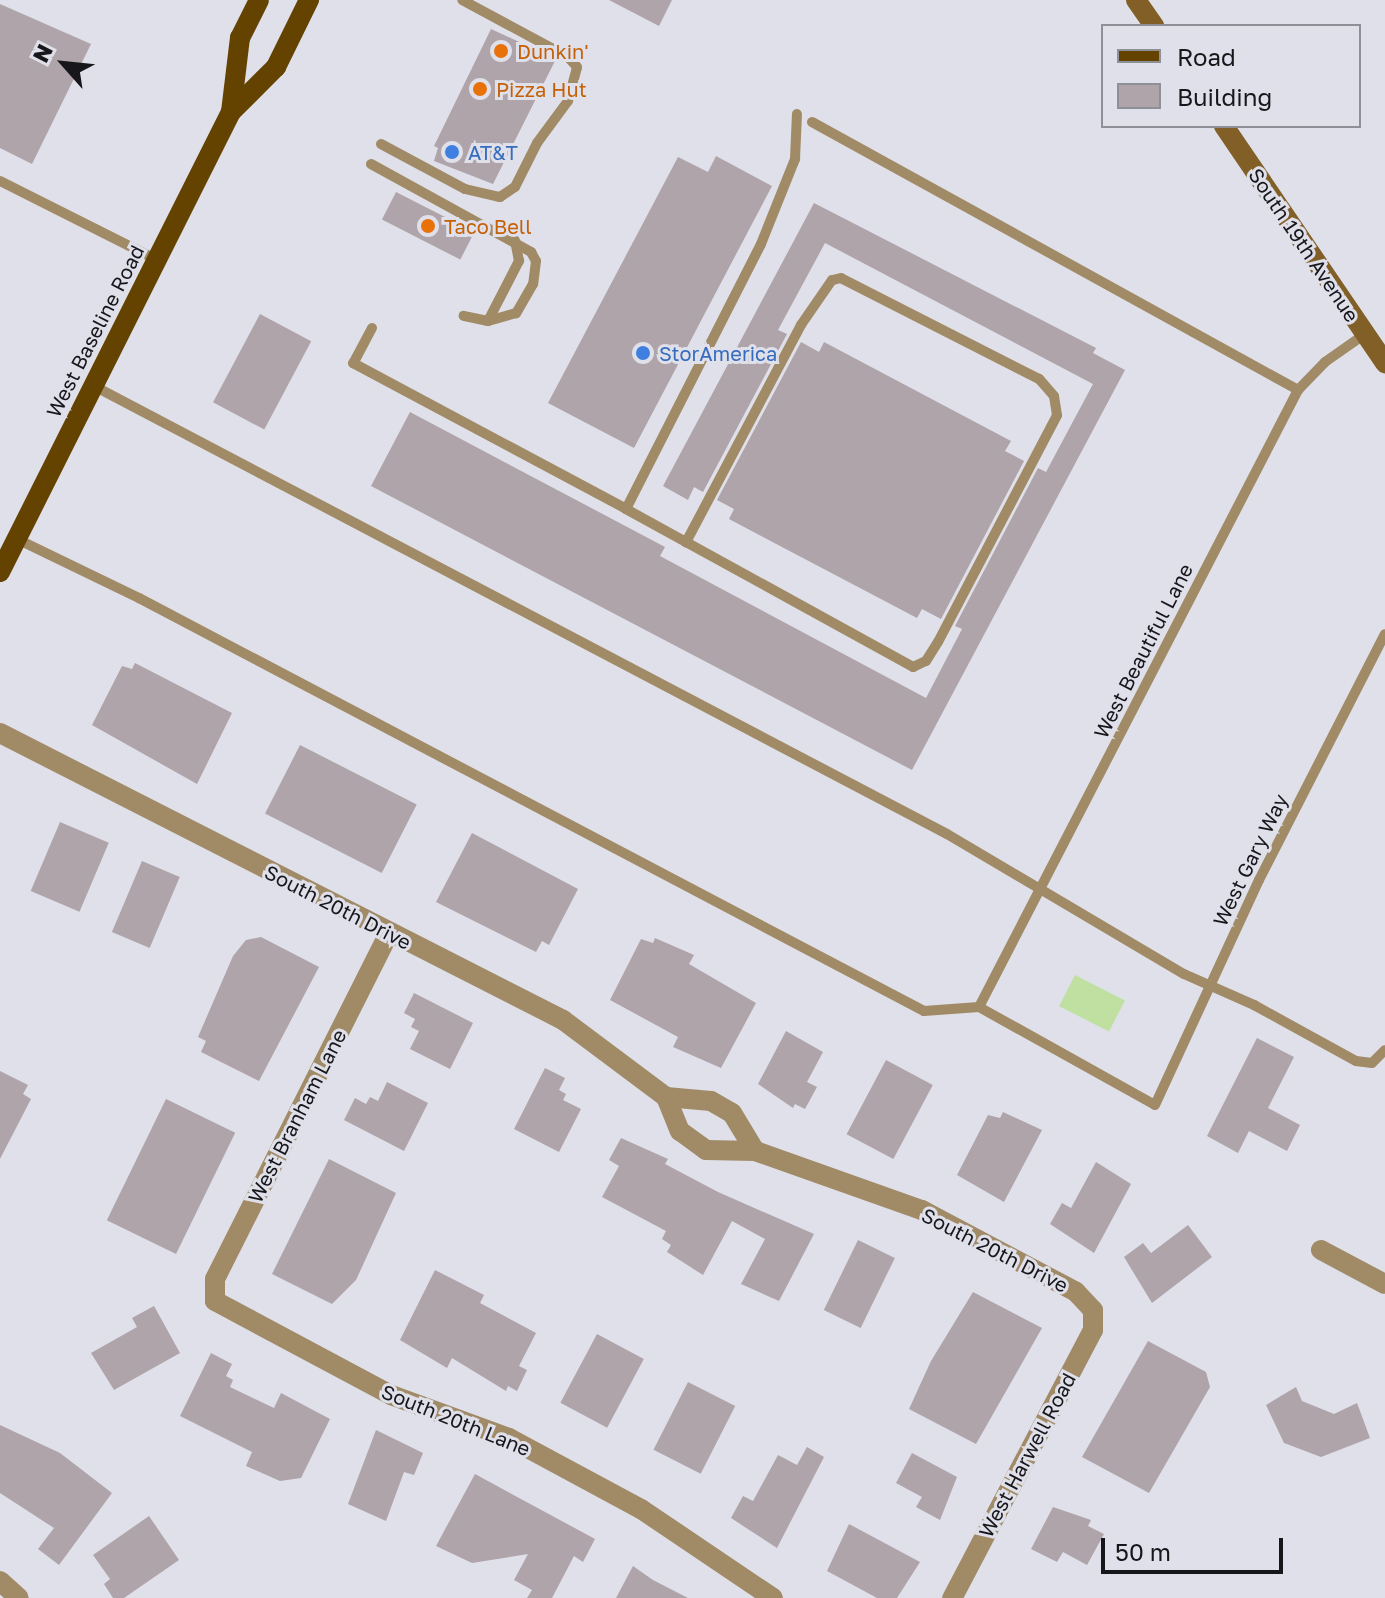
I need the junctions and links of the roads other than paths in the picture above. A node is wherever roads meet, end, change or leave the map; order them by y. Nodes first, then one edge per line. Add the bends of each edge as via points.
1 (259, 0) edge
2 (309, 0) edge
3 (462, 0) edge
4 (1136, 0) edge
5 (1153, 24) edge
6 (231, 112) junction
7 (797, 114) dead end
8 (812, 122) dead end
9 (1225, 128) edge
10 (381, 144) dead end
11 (371, 164) dead end
12 (0, 181) edge
13 (515, 239) junction
14 (157, 260) junction
15 (464, 316) dead end
16 (488, 321) junction
17 (372, 328) dead end
18 (1365, 334) junction
19 (1385, 363) edge
20 (94, 386) junction
21 (1298, 390) junction
22 (626, 509) junction
23 (17, 539) junction
24 (686, 542) junction
25 (0, 572) edge
26 (1385, 634) edge
27 (0, 733) edge
28 (1042, 887) junction
29 (389, 933) junction
30 (1212, 985) junction
31 (979, 1007) junction
32 (1385, 1050) edge
33 (666, 1097) junction
34 (755, 1151) junction
35 (1321, 1250) dead end
36 (1385, 1284) edge
37 (215, 1301) joint
38 (1093, 1310) joint
39 (0, 1581) edge
40 (19, 1598) edge
41 (773, 1598) edge
42 (952, 1598) edge

1 - 6 main road, West Baseline Road via 240,38
2 - 6 main road, West Baseline Road via 276,67
3 - 10 lane via 568,57 577,67 568,101 537,143 515,187 500,197 465,189
4 - 5 main road
6 - 14 main road, West Baseline Road
7 - 22 lane via 795,159 761,244
8 - 21 lane
9 - 18 main road, South 19th Avenue
11 - 13 lane
12 - 14 lane
13 - 16 lane via 519,261
13 - 16 lane via 536,261 533,284 516,313
14 - 20 main road, West Baseline Road
15 - 16 lane
17 - 22 lane via 353,363
18 - 19 main road, South 19th Avenue
18 - 21 lane, West Beautiful Lane via 1325,362
20 - 23 main road, West Baseline Road
20 - 28 lane
21 - 28 lane, West Beautiful Lane
22 - 24 lane
23 - 25 main road, West Baseline Road
23 - 31 lane via 924,1011
24 - 24 lane via 913,667 926,661 938,642 1057,415 1054,396 1039,379 841,278 832,280 801,325
26 - 30 lane, West Gary Way via 1278,842
27 - 29 street, South 20th Drive
28 - 30 lane via 1184,974
28 - 31 lane, West Beautiful Lane
29 - 33 street, South 20th Drive via 563,1020
29 - 37 street, West Branham Lane via 215,1279
30 - 31 lane, West Gary Way via 1155,1105
30 - 32 lane via 1356,1061 1372,1063
33 - 34 street via 711,1101 732,1113
33 - 34 street, South 20th Drive via 680,1131 693,1143 717,1152
34 - 38 street, South 20th Drive via 922,1210 1076,1292
35 - 36 street
37 - 41 street, South 20th Lane via 391,1395 536,1452 641,1509
38 - 42 street, West Harwell Road via 1093,1330
39 - 40 street

